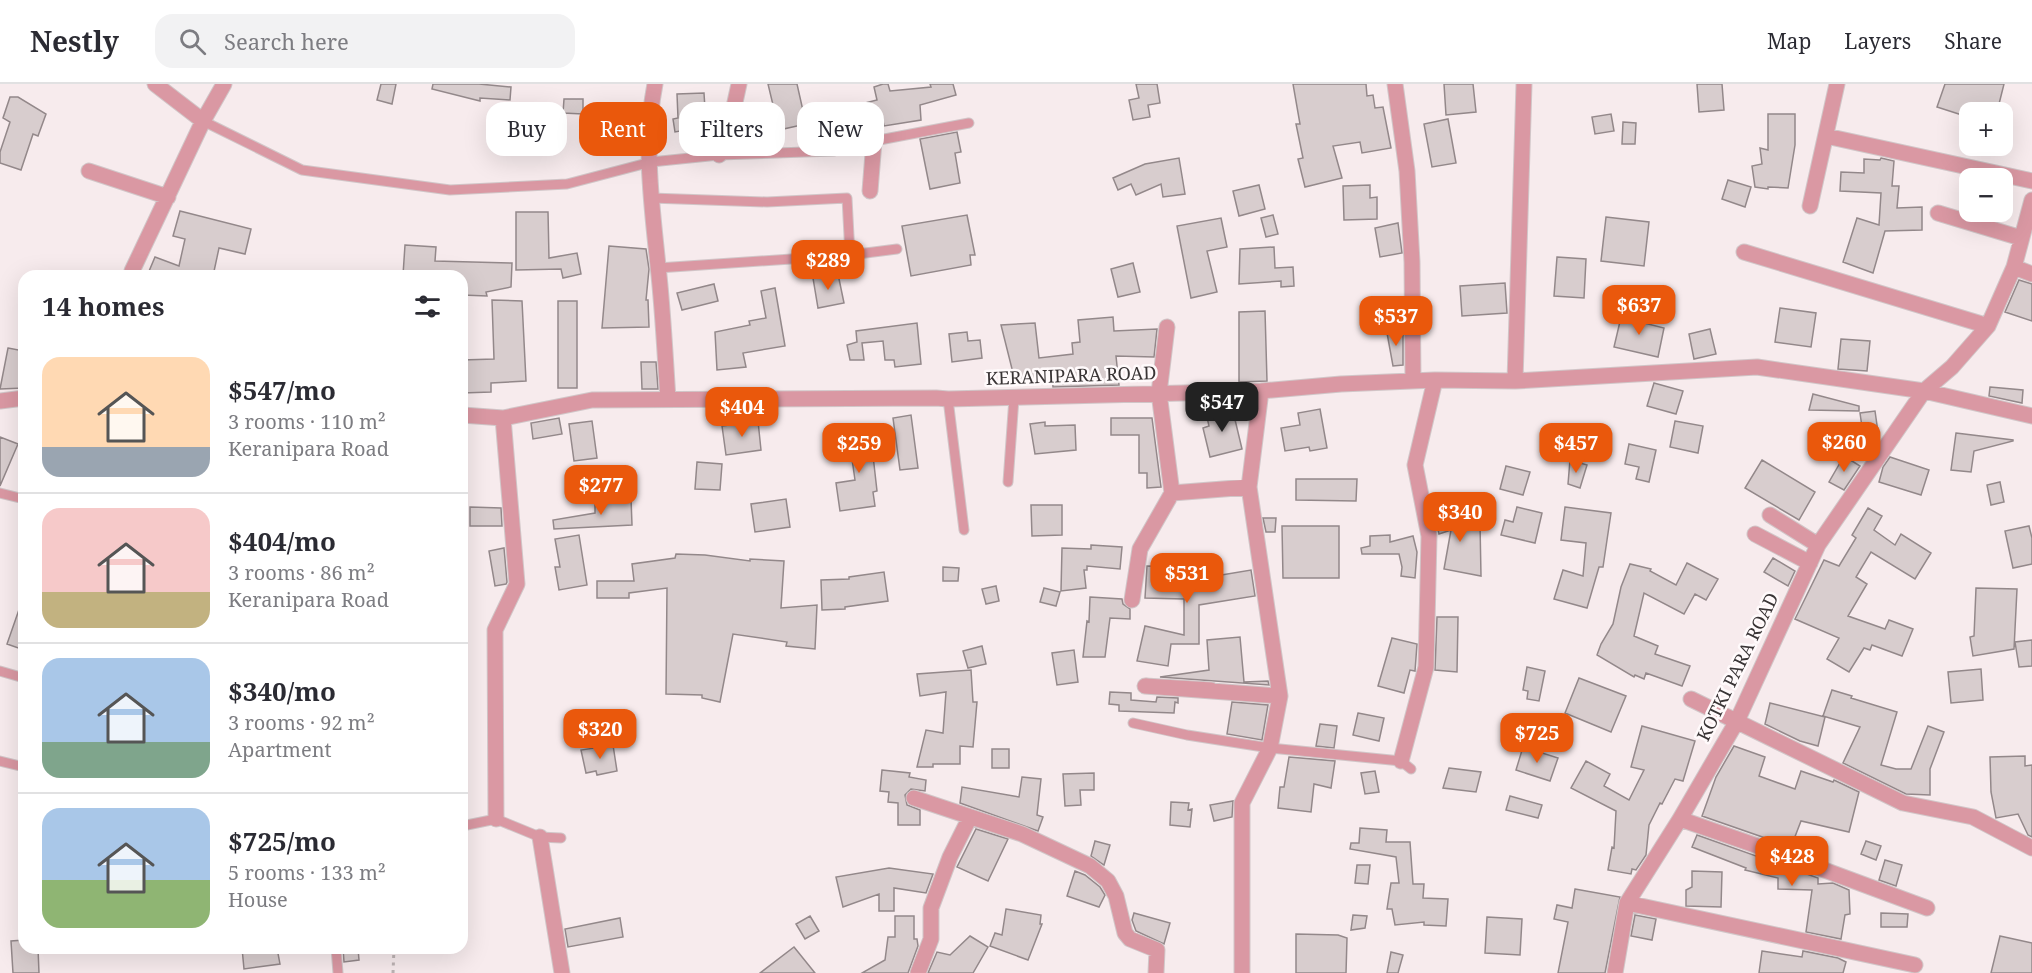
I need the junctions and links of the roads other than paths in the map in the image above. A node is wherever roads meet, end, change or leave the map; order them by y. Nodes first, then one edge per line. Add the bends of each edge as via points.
1 (155, 84) edge
2 (224, 84) edge
3 (655, 84) edge
4 (739, 84) edge
5 (1395, 84) edge
6 (1524, 84) edge
7 (1837, 84) edge
8 (735, 102) edge
9 (203, 121) junction
10 (969, 123) dead end
11 (1826, 136) junction
12 (884, 139) edge
13 (709, 156) edge
14 (873, 156) edge
15 (651, 162) junction
16 (89, 171) dead end
17 (2032, 181) edge
18 (870, 191) dead end
19 (168, 197) junction
20 (651, 198) junction
21 (2032, 200) edge
22 (1810, 207) dead end
23 (1938, 213) dead end
24 (2021, 238) junction
25 (897, 249) dead end
26 (1744, 252) dead end
27 (850, 255) junction
28 (2014, 267) junction
29 (658, 268) junction
30 (132, 270) edge
31 (2032, 274) edge
32 (1988, 326) junction
33 (1167, 327) dead end
34 (1435, 380) junction
35 (1413, 381) junction
36 (1515, 381) junction
37 (1261, 391) junction
38 (1924, 391) junction
39 (1159, 393) junction
40 (1014, 398) junction
41 (18, 399) edge
42 (668, 399) junction
43 (948, 399) junction
44 (0, 401) edge
45 (468, 415) edge
46 (2032, 416) edge
47 (503, 418) junction
48 (1008, 482) dead end
49 (1249, 487) junction
50 (0, 493) edge
51 (1172, 493) junction
52 (18, 498) edge
53 (1770, 515) dead end
54 (964, 530) dead end
55 (1755, 534) dead end
56 (1818, 545) junction
57 (1810, 562) junction
58 (1132, 600) dead end
59 (0, 671) edge
60 (18, 676) edge
61 (1211, 690) dead end
62 (1280, 696) junction
63 (1691, 699) dead end
64 (1737, 721) junction
65 (1133, 723) dead end
66 (1270, 748) junction
67 (0, 761) edge
68 (1406, 765) joint
69 (18, 766) edge
70 (914, 798) dead end
71 (970, 817) junction
72 (496, 819) junction
73 (1680, 819) junction
74 (468, 825) edge
75 (540, 837) junction
76 (561, 838) dead end
77 (2032, 848) edge
78 (1627, 903) junction
79 (1927, 908) dead end
80 (336, 954) edge
81 (1915, 965) dead end
82 (338, 973) edge
83 (562, 973) edge
84 (918, 973) edge
85 (1156, 973) edge
86 (1242, 973) edge
87 (1615, 973) edge

1 - 9 street
2 - 9 street
3 - 15 street via 650,111
4 - 8 street
5 - 35 street via 1407,171
6 - 36 street
7 - 11 street
9 - 15 lane via 302,170 450,190 567,184
9 - 19 street
10 - 12 lane
11 - 17 street
11 - 22 street
13 - 15 lane
14 - 18 street
15 - 20 street
16 - 19 street
19 - 30 street
20 - 27 lane via 767,202 847,198
20 - 29 street
21 - 24 street
23 - 24 street
24 - 28 street
25 - 27 lane
26 - 32 street
27 - 29 lane
28 - 31 street
28 - 32 street
29 - 42 street
32 - 38 street via 1952,367
33 - 39 street
34 - 35 street, KERANIPARA ROAD
34 - 36 street, KERANIPARA ROAD
34 - 68 street via 1415,465 1429,536 1426,667
35 - 37 street, KERANIPARA ROAD
36 - 38 street, KERANIPARA ROAD via 1756,367
37 - 39 street, KERANIPARA ROAD
37 - 49 street
38 - 46 street, KERANIPARA ROAD
38 - 56 street, KOTKI PARA ROAD
39 - 40 street, KERANIPARA ROAD
39 - 51 street
40 - 43 street, KERANIPARA ROAD
40 - 48 lane
41 - 44 street
42 - 43 street, KERANIPARA ROAD
42 - 47 street, KERANIPARA ROAD via 592,400
43 - 54 lane
45 - 47 street, KERANIPARA ROAD
47 - 72 street via 517,584 495,630
49 - 51 street
49 - 62 street
50 - 52 lane
51 - 58 street via 1140,549
53 - 56 street
55 - 57 street
56 - 57 street, KOTKI PARA ROAD
57 - 64 street, KOTKI PARA ROAD
59 - 60 lane
61 - 62 street via 1145,686
62 - 66 street
63 - 64 street
64 - 73 street, KOTKI PARA ROAD
64 - 77 street via 1903,803 1973,817
65 - 66 lane
66 - 68 lane
66 - 86 street via 1242,802
67 - 69 lane
70 - 71 street
71 - 84 street via 931,908 931,939
71 - 85 street via 1022,834 1090,866 1108,881 1125,933 1157,950
72 - 74 lane
72 - 75 lane
73 - 78 street, KOTKI PARA ROAD
73 - 79 street
75 - 76 lane
75 - 83 street
78 - 81 street
78 - 87 street, KOTKI PARA ROAD
80 - 82 lane

